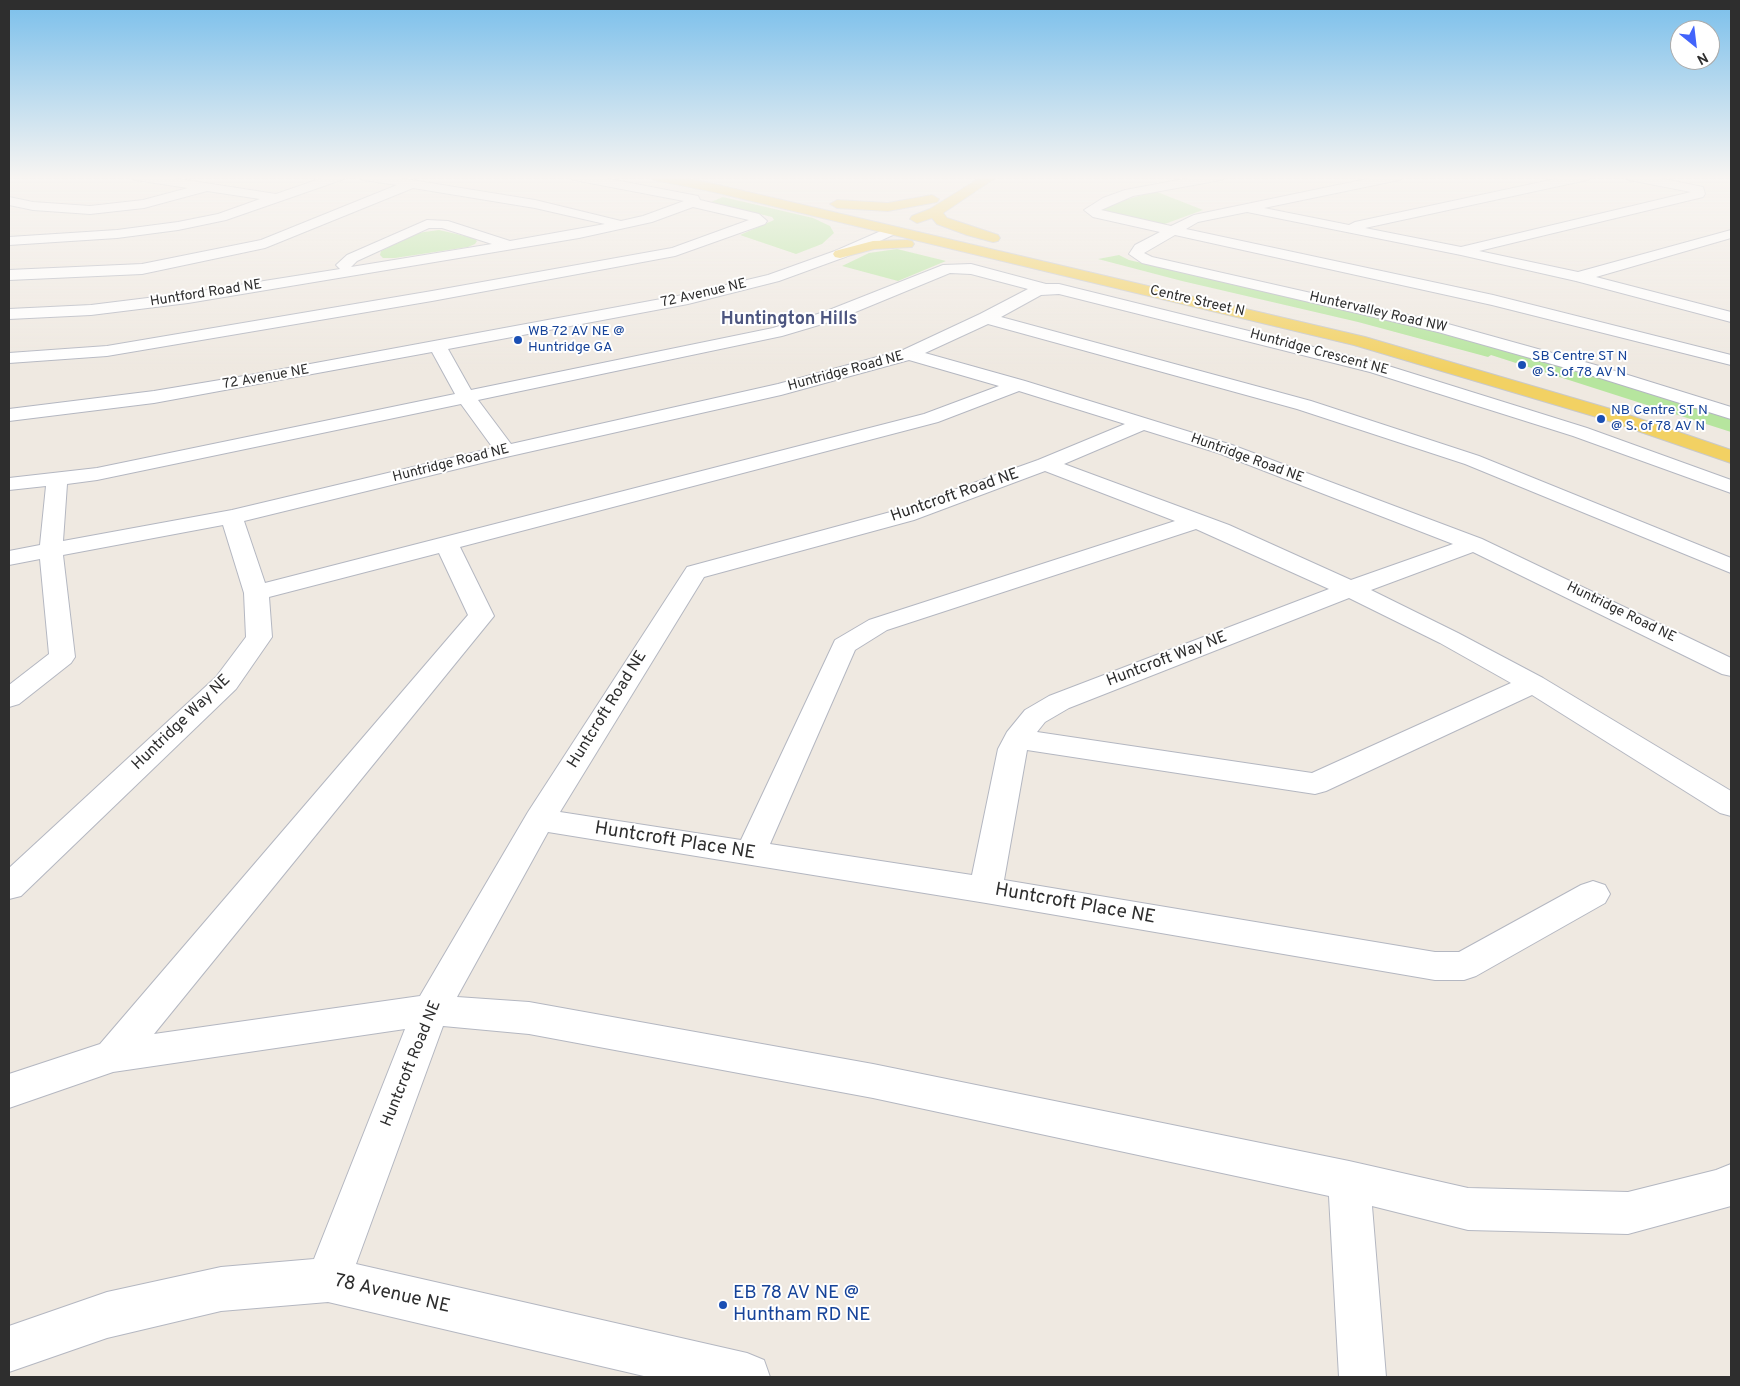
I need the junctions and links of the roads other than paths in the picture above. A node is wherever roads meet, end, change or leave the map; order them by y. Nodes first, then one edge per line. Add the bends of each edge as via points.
1 (272, 241) edge
2 (390, 241) edge
3 (496, 241) edge
4 (534, 241) edge
5 (706, 241) edge
6 (836, 241) edge
7 (863, 241) edge
8 (938, 241) edge
9 (987, 241) edge
10 (1153, 241) edge
11 (1227, 241) edge
12 (1409, 241) edge
13 (1504, 241) edge
14 (1707, 241) edge
15 (510, 245) junction
16 (954, 246) junction
17 (1461, 251) junction
18 (840, 254) junction
19 (336, 272) junction
20 (413, 272) junction
21 (9, 275) edge
22 (1578, 277) junction
23 (1046, 289) junction
24 (432, 296) junction
25 (1722, 298) dead end
26 (1695, 307) junction
27 (9, 314) edge
28 (1731, 317) edge
29 (986, 318) junction
30 (522, 329) junction
31 (437, 346) junction
32 (909, 354) junction
33 (9, 358) edge
34 (1731, 360) edge
35 (1018, 385) junction
36 (466, 397) junction
37 (1645, 410) dead end
38 (1731, 413) edge
39 (9, 414) edge
40 (1143, 424) junction
41 (506, 451) junction
42 (1731, 457) edge
43 (1045, 464) junction
44 (57, 479) junction
45 (9, 484) edge
46 (1731, 487) edge
47 (232, 517) junction
48 (1197, 521) junction
49 (1474, 544) junction
50 (447, 545) junction
51 (51, 552) junction
52 (9, 558) edge
53 (1731, 566) edge
54 (1350, 589) junction
55 (256, 593) junction
56 (1731, 668) edge
57 (1533, 684) junction
58 (9, 698) edge
59 (1017, 739) junction
60 (1731, 805) edge
61 (539, 820) junction
62 (750, 854) junction
63 (9, 887) edge
64 (986, 890) junction
65 (1593, 894) dead end
66 (431, 1010) junction
67 (113, 1056) junction
68 (9, 1091) edge
69 (1349, 1181) junction
70 (1731, 1184) edge
71 (328, 1280) junction
72 (9, 1350) edge
73 (747, 1377) edge
74 (1362, 1377) edge

1 - 21 street via 142,268
2 - 19 street via 352,258
3 - 15 street
4 - 15 street, Huntford Road NE
5 - 24 street via 675,252
6 - 30 street, 72 Avenue NE via 752,272 579,312
7 - 18 street, 72 Avenue NE
8 - 16 main road, Centre Street N
9 - 37 main road, Centre Street N via 1422,343
10 - 38 street, Huntervalley Road NW via 1136,254 1147,260 1442,328
11 - 34 street via 1493,300
12 - 17 street
13 - 17 street
14 - 22 street
15 - 20 street, Huntford Road NE
16 - 18 main road via 887,244
16 - 42 main road, Centre Street N via 1378,346 1598,411
17 - 22 street
18 - 30 street, 72 Avenue NE via 742,286
19 - 20 street, Huntford Road NE
19 - 27 street, Huntford Road NE via 178,299 91,310
20 - 24 street
22 - 26 street
23 - 29 street, Huntridge Crescent NE
23 - 36 street via 971,269 948,268 830,316 776,332
23 - 46 street, Huntridge Crescent NE via 1078,293 1376,368 1580,432
24 - 33 street via 107,351
25 - 26 street
26 - 28 street
29 - 32 street, Huntridge Crescent NE
29 - 53 street via 1304,405 1472,460
30 - 31 street, 72 Avenue NE
31 - 36 street
31 - 39 street, 72 Avenue NE via 154,397
32 - 35 street, Huntridge Road NE
32 - 41 street, Huntridge Road NE via 781,389
35 - 40 street, Huntridge Road NE
35 - 50 street via 931,418
36 - 41 street
36 - 44 street via 97,474
40 - 43 street, Huntcroft Road NE
40 - 49 street, Huntridge Road NE via 1225,449
41 - 47 street, Huntridge Road NE
43 - 48 street
43 - 61 street, Huntcroft Road NE via 906,515 695,572
44 - 45 street
44 - 51 street
47 - 51 street, Huntridge Road NE
47 - 55 street, Huntridge Way NE
48 - 54 street
48 - 62 street via 878,624 844,646
49 - 54 street, Huntcroft Way NE
49 - 56 street, Huntridge Road NE
50 - 55 street
50 - 67 street via 481,616
51 - 52 street, Huntridge Road NE
51 - 58 street via 62,657
54 - 57 street
54 - 59 street, Huntcroft Way NE via 1058,702 1035,716
55 - 63 street, Huntridge Way NE via 259,637 226,683
57 - 59 street via 1315,784
57 - 60 street
59 - 64 street, Huntcroft Way NE
61 - 62 street, Huntcroft Place NE
61 - 66 street, Huntcroft Road NE
62 - 64 street, Huntcroft Place NE
64 - 65 street, Huntcroft Place NE via 1436,966 1464,966
66 - 67 street
66 - 69 street via 529,1018 863,1079
66 - 71 street, Huntcroft Road NE
67 - 68 street
69 - 70 street via 1468,1209 1628,1213
69 - 74 street
71 - 72 street, 78 Avenue NE via 221,1289 107,1315
71 - 73 street, 78 Avenue NE

